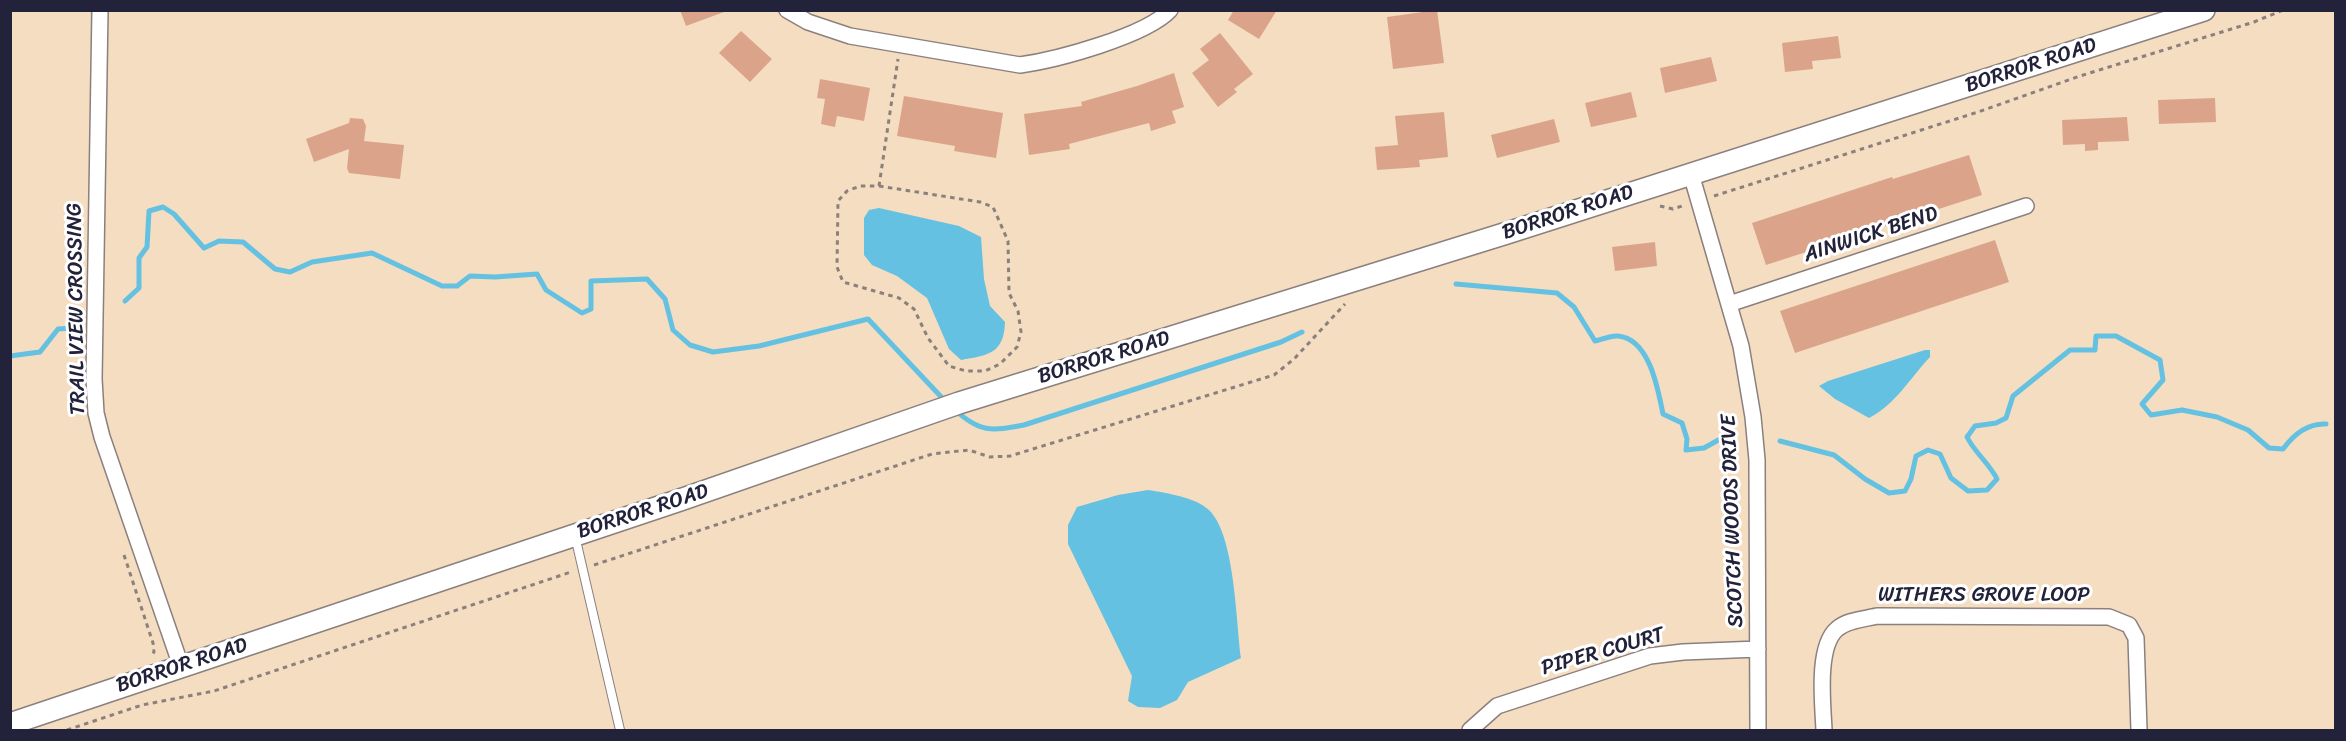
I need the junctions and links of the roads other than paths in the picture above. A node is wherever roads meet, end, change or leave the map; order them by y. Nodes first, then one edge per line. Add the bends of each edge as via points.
1 (100, 10) edge
2 (787, 10) edge
3 (1170, 10) edge
4 (2204, 10) edge
5 (1691, 174) junction
6 (2026, 206) dead end
7 (1729, 304) junction
8 (575, 535) junction
9 (1758, 649) junction
10 (181, 666) junction
11 (10, 724) edge
12 (620, 730) edge
13 (1470, 730) edge
14 (1758, 730) edge
15 (1824, 730) edge
16 (2139, 730) edge

1 - 10 street, TRAIL VIEW CROSSING via 96,413
2 - 3 street via 830,30 1020,64 1040,62 1138,33
4 - 5 street, BORROR ROAD
5 - 7 street, SCOTCH WOODS DRIVE
5 - 8 street, BORROR ROAD via 951,406
6 - 7 street, AINWICK BEND
7 - 9 street, SCOTCH WOODS DRIVE via 1747,376 1756,449
8 - 10 street, BORROR ROAD
8 - 12 lane
9 - 13 street, PIPER COURT via 1650,656 1497,706
9 - 14 street, SCOTCH WOODS DRIVE
10 - 11 street, BORROR ROAD
15 - 16 street, WITHERS GROVE LOOP via 1827,644 1837,629 1878,616 2109,617 2128,625 2136,638

